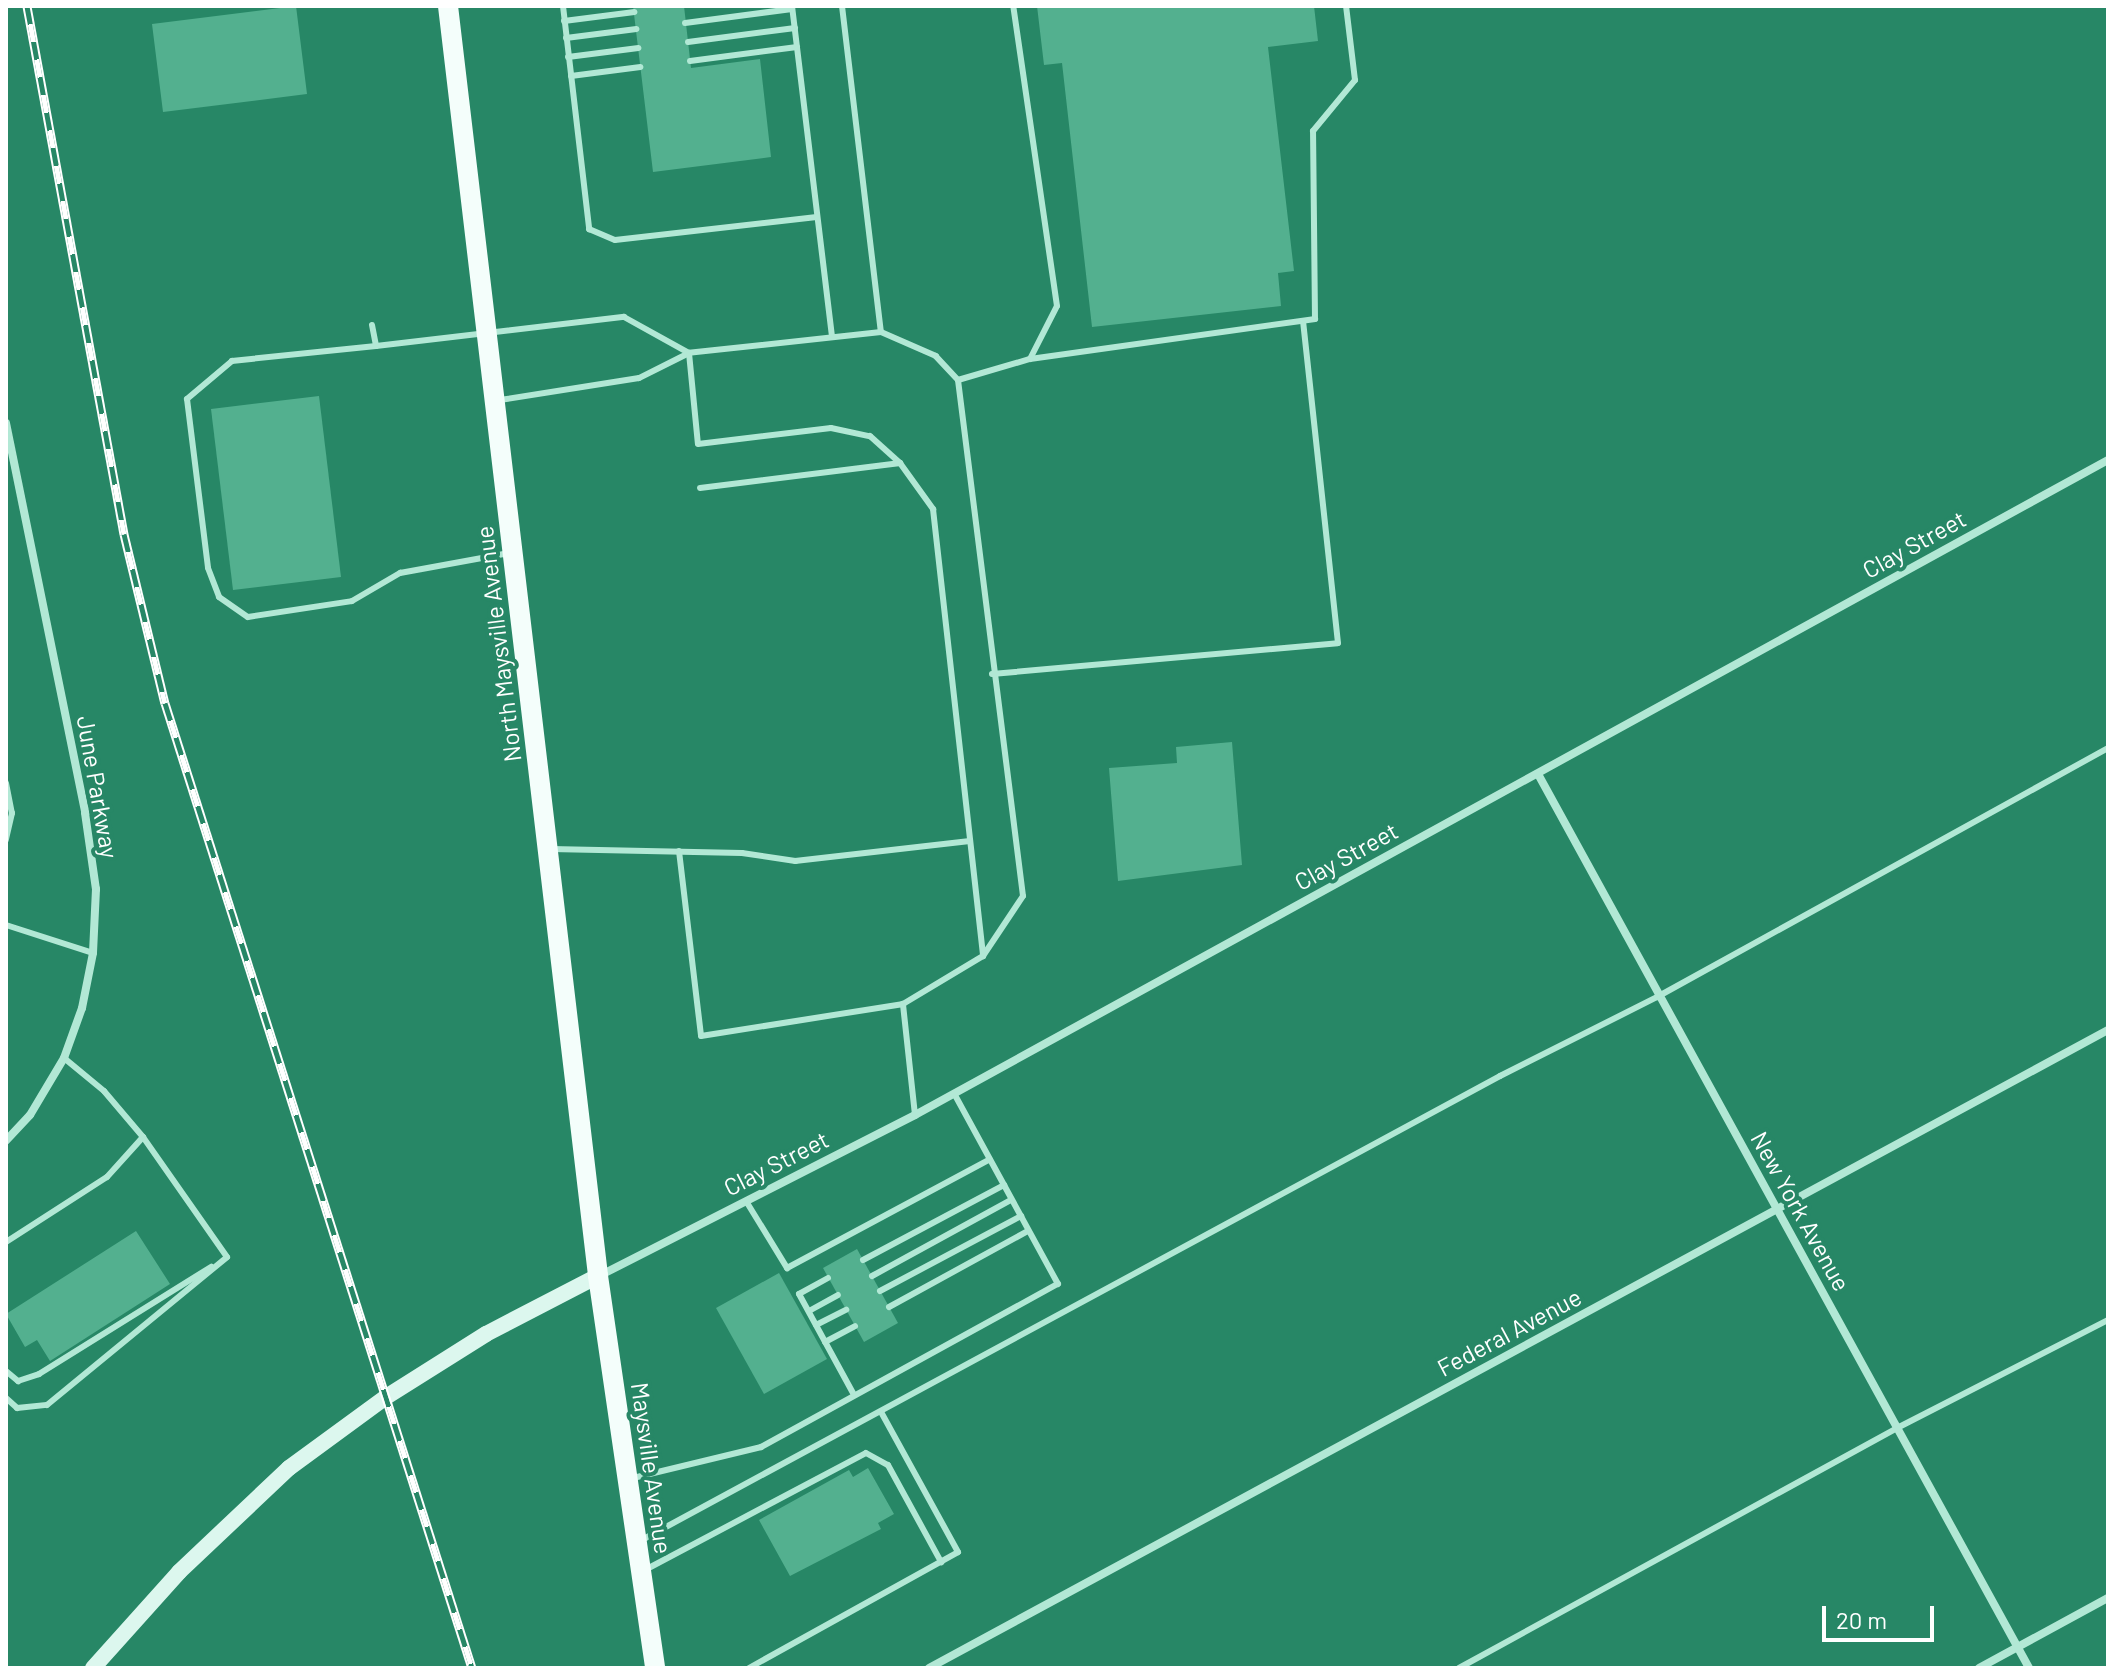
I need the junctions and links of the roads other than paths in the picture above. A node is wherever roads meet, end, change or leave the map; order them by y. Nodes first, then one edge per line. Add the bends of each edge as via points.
1 (448, 6) edge
2 (563, 6) edge
3 (842, 6) edge
4 (1013, 6) edge
5 (1346, 6) edge
6 (792, 8) edge
7 (634, 12) dead end
8 (564, 21) junction
9 (685, 23) dead end
10 (795, 28) junction
11 (636, 29) dead end
12 (566, 38) junction
13 (688, 42) dead end
14 (797, 47) junction
15 (638, 48) dead end
16 (568, 57) junction
17 (690, 61) dead end
18 (640, 67) dead end
19 (571, 76) junction
20 (817, 217) junction
21 (1303, 321) junction
22 (372, 325) dead end
23 (881, 332) junction
24 (488, 334) junction
25 (832, 335) junction
26 (376, 346) junction
27 (689, 353) junction
28 (1030, 359) junction
29 (958, 380) junction
30 (496, 401) junction
31 (6, 423) edge
32 (2108, 460) edge
33 (900, 463) junction
34 (700, 488) dead end
35 (513, 552) junction
36 (992, 674) junction
37 (2108, 748) edge
38 (1538, 774) junction
39 (6, 783) edge
40 (6, 840) edge
41 (970, 841) junction
42 (548, 849) junction
43 (679, 851) junction
44 (6, 925) edge
45 (93, 953) junction
46 (983, 956) junction
47 (1657, 997) junction
48 (903, 1004) junction
49 (2108, 1030) edge
50 (64, 1058) junction
51 (954, 1093) junction
52 (915, 1115) junction
53 (143, 1137) junction
54 (6, 1141) edge
55 (990, 1159) junction
56 (1004, 1185) junction
57 (1011, 1200) junction
58 (746, 1201) junction
59 (1778, 1210) junction
60 (1021, 1216) junction
61 (1028, 1231) junction
62 (6, 1242) edge
63 (227, 1257) junction
64 (863, 1260) dead end
65 (598, 1276) junction
66 (872, 1276) dead end
67 (828, 1278) dead end
68 (880, 1291) dead end
69 (838, 1295) dead end
70 (889, 1307) dead end
71 (846, 1310) dead end
72 (809, 1311) junction
73 (2108, 1320) edge
74 (816, 1325) junction
75 (855, 1326) dead end
76 (825, 1342) junction
77 (6, 1371) edge
78 (854, 1395) junction
79 (6, 1398) edge
80 (881, 1412) junction
81 (1899, 1427) junction
82 (628, 1479) junction
83 (636, 1543) junction
84 (941, 1562) junction
85 (641, 1572) junction
86 (2108, 1598) edge
87 (2018, 1647) junction
88 (93, 1668) edge
89 (655, 1668) edge
90 (749, 1668) edge
91 (929, 1668) edge
92 (1459, 1668) edge
93 (1979, 1668) edge
94 (2029, 1668) edge

1 - 24 main road, North Maysville Avenue
2 - 8 lane
3 - 23 lane
4 - 28 lane via 1057,306
5 - 21 lane via 1355,80 1313,131 1315,319
6 - 9 lane
6 - 10 lane
7 - 8 lane
8 - 12 lane
10 - 13 lane
10 - 14 lane
11 - 12 lane
12 - 16 lane
14 - 17 lane
14 - 20 lane
15 - 16 lane
16 - 19 lane
18 - 19 lane
19 - 20 lane via 589,229 615,240
20 - 25 lane
21 - 28 lane
21 - 36 lane via 1338,643
22 - 26 lane
23 - 25 lane
23 - 29 lane via 936,356
24 - 26 lane
24 - 27 lane via 624,317
24 - 30 main road, North Maysville Avenue
25 - 27 lane
26 - 35 lane via 232,361 187,399 208,568 219,597 248,617 352,601 400,573
27 - 30 lane via 639,378
27 - 33 lane via 698,444 831,428 870,436
28 - 29 lane
29 - 36 lane
30 - 35 main road, North Maysville Avenue
31 - 45 street, June Parkway via 85,813 96,889
32 - 38 street, Clay Street
33 - 34 lane
33 - 41 lane via 933,509
35 - 42 main road, North Maysville Avenue
36 - 46 lane via 1023,896
37 - 47 lane
38 - 47 street, New York Avenue
38 - 51 street, Clay Street
39 - 40 lane via 12,813
41 - 43 lane via 795,861
41 - 46 lane
42 - 43 lane
42 - 65 main road, North Maysville Avenue
43 - 48 lane via 701,1036
44 - 45 lane
45 - 50 street, June Parkway via 82,1008
46 - 48 lane
47 - 59 street, New York Avenue
47 - 80 lane via 1500,1076
48 - 52 lane
49 - 59 street, Federal Avenue
50 - 53 lane via 104,1091
50 - 54 street, June Parkway via 30,1115
51 - 52 street, Clay Street
51 - 55 lane
52 - 58 street, Clay Street
53 - 62 lane via 107,1177
53 - 63 lane
55 - 56 lane
55 - 58 lane via 787,1268
56 - 57 lane
56 - 64 lane
57 - 60 lane
57 - 66 lane
58 - 65 street, Clay Street
59 - 81 street, New York Avenue
59 - 91 street, Federal Avenue
60 - 61 lane
60 - 68 lane
61 - 70 lane
61 - 78 lane via 1058,1284
63 - 77 lane via 39,1374 18,1381
63 - 79 lane via 47,1405 17,1408
65 - 82 main road, Maysville Avenue
65 - 88 main road via 486,1334 386,1397 289,1468 179,1572
67 - 72 lane via 799,1294
69 - 72 lane
71 - 74 lane
72 - 74 lane
73 - 81 lane
74 - 76 lane
75 - 76 lane
76 - 78 lane
78 - 82 lane via 761,1447
80 - 83 lane
80 - 84 lane via 958,1552
81 - 87 street, New York Avenue
81 - 92 lane
82 - 83 main road, Maysville Avenue
83 - 85 main road, Maysville Avenue
84 - 85 lane via 888,1465 866,1453
84 - 90 lane
85 - 89 main road, Maysville Avenue
86 - 87 street
87 - 93 street
87 - 94 street, New York Avenue

